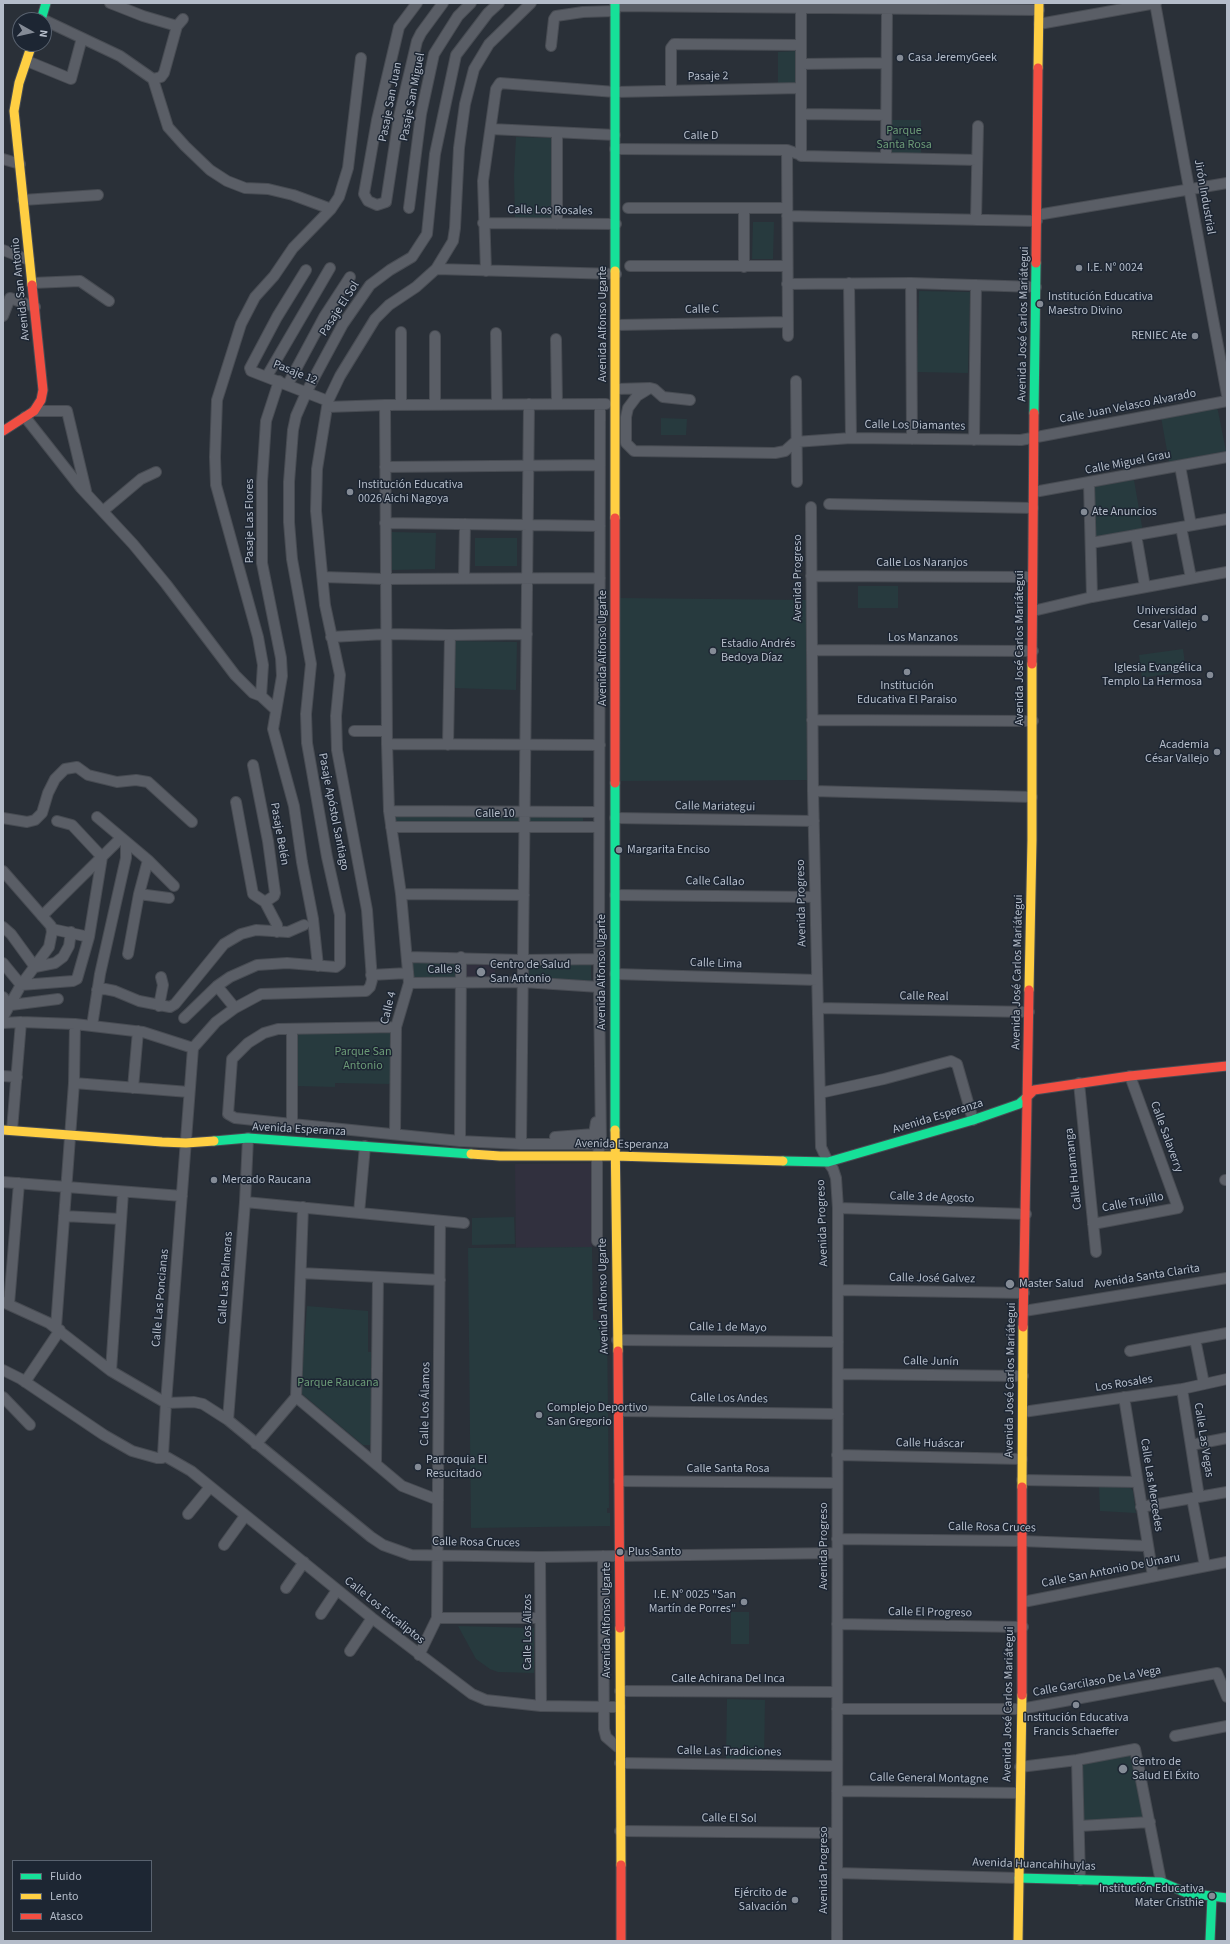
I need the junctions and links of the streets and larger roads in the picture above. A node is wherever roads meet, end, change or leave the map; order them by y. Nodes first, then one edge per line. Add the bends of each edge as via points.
1 (110, 3) edge
2 (417, 3) edge
3 (443, 3) edge
4 (471, 3) edge
5 (499, 3) edge
6 (531, 3) edge
7 (1156, 3) edge
8 (676, 5) edge
9 (615, 7) edge
10 (806, 7) edge
11 (950, 7) edge
12 (1039, 7) edge
13 (583, 8) edge
14 (887, 10) junction
15 (52, 24) edge
16 (1039, 24) junction
17 (82, 38) junction
18 (801, 45) junction
19 (551, 46) dead end
20 (30, 52) edge
21 (361, 58) dead end
22 (27, 61) junction
23 (886, 63) junction
24 (801, 64) junction
25 (153, 79) junction
26 (801, 88) junction
27 (671, 91) junction
28 (615, 92) junction
29 (801, 114) junction
30 (886, 115) junction
31 (978, 126) dead end
32 (491, 129) junction
33 (557, 133) junction
34 (615, 135) junction
35 (615, 149) junction
36 (786, 150) junction
37 (801, 156) junction
38 (886, 158) junction
39 (3, 159) edge
40 (978, 160) junction
41 (20, 164) junction
42 (1227, 183) edge
43 (1190, 190) junction
44 (98, 195) dead end
45 (23, 200) junction
46 (409, 208) dead end
47 (628, 208) dead end
48 (331, 209) junction
49 (744, 209) junction
50 (787, 212) junction
51 (1037, 218) junction
52 (976, 220) junction
53 (484, 223) junction
54 (557, 224) junction
55 (616, 224) junction
56 (3, 250) edge
57 (29, 260) junction
58 (630, 266) dead end
59 (744, 266) junction
60 (786, 266) junction
61 (330, 268) dead end
62 (436, 269) junction
63 (306, 270) dead end
64 (486, 271) junction
65 (616, 274) junction
66 (350, 277) dead end
67 (849, 283) junction
68 (911, 283) junction
69 (32, 284) junction
70 (787, 284) junction
71 (976, 285) junction
72 (1036, 287) junction
73 (109, 301) dead end
74 (35, 307) junction
75 (3, 316) edge
76 (788, 322) junction
77 (616, 325) junction
78 (402, 332) dead end
79 (496, 333) dead end
80 (436, 336) dead end
81 (788, 336) dead end
82 (556, 339) dead end
83 (267, 376) junction
84 (796, 381) dead end
85 (283, 382) junction
86 (650, 388) junction
87 (616, 389) junction
88 (307, 391) junction
89 (1227, 395) edge
90 (690, 400) dead end
91 (1227, 401) edge
92 (328, 404) junction
93 (497, 404) junction
94 (529, 404) junction
95 (557, 404) junction
96 (600, 404) junction
97 (616, 404) junction
98 (385, 405) junction
99 (401, 405) junction
100 (435, 405) junction
101 (34, 411) junction
102 (25, 417) junction
103 (3, 430) edge
104 (851, 438) junction
105 (1035, 438) junction
106 (912, 439) junction
107 (974, 440) junction
108 (795, 442) junction
109 (1227, 458) edge
110 (600, 465) junction
111 (529, 466) junction
112 (1180, 466) junction
113 (385, 467) junction
114 (156, 472) dead end
115 (796, 482) dead end
116 (1089, 483) junction
117 (1034, 492) junction
118 (86, 493) junction
119 (829, 504) dead end
120 (811, 507) dead end
121 (1033, 508) junction
122 (103, 511) junction
123 (1227, 519) edge
124 (385, 523) junction
125 (465, 524) junction
126 (1191, 525) junction
127 (528, 526) junction
128 (600, 526) junction
129 (1181, 527) junction
130 (1136, 535) junction
131 (1091, 543) junction
132 (1227, 572) edge
133 (811, 576) junction
134 (323, 577) junction
135 (1032, 577) junction
136 (464, 578) junction
137 (527, 578) junction
138 (600, 578) junction
139 (1191, 578) junction
140 (385, 579) junction
141 (1145, 587) junction
142 (1092, 597) junction
143 (1033, 611) junction
144 (386, 634) junction
145 (527, 634) junction
146 (450, 635) junction
147 (331, 637) junction
148 (812, 650) junction
149 (1033, 651) junction
150 (311, 664) joint
151 (261, 696) junction
152 (276, 710) junction
153 (812, 720) junction
154 (1033, 721) junction
155 (354, 731) dead end
156 (386, 731) junction
157 (386, 744) junction
158 (448, 745) junction
159 (526, 745) junction
160 (600, 745) junction
161 (253, 765) dead end
162 (813, 791) junction
163 (1032, 797) junction
164 (236, 802) dead end
165 (389, 811) junction
166 (525, 812) junction
167 (600, 812) junction
168 (98, 817) dead end
169 (3, 818) edge
170 (615, 818) junction
171 (57, 821) dead end
172 (814, 821) junction
173 (192, 822) dead end
174 (391, 827) junction
175 (525, 827) junction
176 (599, 827) junction
177 (124, 840) junction
178 (102, 856) junction
179 (148, 860) junction
180 (3, 871) edge
181 (174, 886) dead end
182 (140, 894) junction
183 (401, 894) junction
184 (615, 894) junction
185 (524, 895) junction
186 (815, 897) junction
187 (169, 898) dead end
188 (265, 902) junction
189 (42, 916) junction
190 (304, 925) dead end
191 (3, 927) edge
192 (52, 929) junction
193 (71, 932) junction
194 (277, 932) junction
195 (88, 938) junction
196 (128, 954) dead end
197 (408, 956) junction
198 (460, 957) junction
199 (599, 959) junction
200 (523, 960) junction
201 (3, 963) edge
202 (318, 966) junction
203 (35, 967) junction
204 (408, 973) junction
205 (615, 974) junction
206 (371, 975) junction
207 (161, 977) dead end
208 (817, 980) junction
209 (523, 982) junction
210 (409, 983) junction
211 (462, 983) junction
212 (21, 985) junction
213 (218, 986) junction
214 (599, 987) junction
215 (97, 990) junction
216 (3, 997) edge
217 (58, 999) dead end
218 (10, 1006) junction
219 (160, 1006) junction
220 (235, 1008) junction
221 (818, 1008) junction
222 (1029, 1012) junction
223 (3, 1017) edge
224 (184, 1018) dead end
225 (21, 1022) junction
226 (3, 1023) edge
227 (75, 1024) junction
228 (92, 1026) junction
229 (396, 1028) junction
230 (292, 1029) junction
231 (138, 1031) junction
232 (193, 1048) junction
233 (1227, 1066) edge
234 (3, 1076) edge
235 (1130, 1076) junction
236 (17, 1077) junction
237 (74, 1083) junction
238 (1079, 1083) junction
239 (133, 1088) junction
240 (189, 1092) junction
241 (820, 1093) junction
242 (600, 1094) junction
243 (1026, 1098) junction
244 (973, 1120) junction
245 (292, 1124) junction
246 (8, 1130) edge
247 (395, 1134) junction
248 (69, 1135) junction
249 (248, 1138) junction
250 (460, 1141) junction
251 (521, 1141) junction
252 (186, 1143) junction
253 (601, 1143) junction
254 (615, 1144) junction
255 (365, 1146) junction
256 (597, 1156) junction
257 (615, 1156) junction
258 (828, 1162) junction
259 (3, 1182) edge
260 (19, 1183) junction
261 (66, 1188) junction
262 (123, 1192) junction
263 (182, 1196) junction
264 (245, 1202) junction
265 (303, 1207) junction
266 (838, 1208) junction
267 (1178, 1208) joint
268 (359, 1213) junction
269 (1026, 1214) junction
270 (64, 1216) junction
271 (121, 1220) junction
272 (440, 1221) junction
273 (464, 1224) dead end
274 (1093, 1224) junction
275 (3, 1241) edge
276 (597, 1241) dead end
277 (14, 1242) junction
278 (1096, 1252) dead end
279 (7, 1273) edge
280 (300, 1273) junction
281 (378, 1277) junction
282 (1227, 1278) edge
283 (440, 1280) junction
284 (838, 1290) junction
285 (1024, 1293) junction
286 (6, 1303) edge
287 (1024, 1311) junction
288 (58, 1329) junction
289 (1227, 1333) edge
290 (1195, 1339) junction
291 (617, 1340) junction
292 (838, 1342) junction
293 (1130, 1351) dead end
294 (3, 1370) edge
295 (111, 1371) junction
296 (838, 1374) junction
297 (1023, 1376) junction
298 (1227, 1379) edge
299 (25, 1382) junction
300 (1204, 1384) junction
301 (1182, 1389) junction
302 (3, 1397) edge
303 (296, 1397) junction
304 (1124, 1397) junction
305 (166, 1403) junction
306 (619, 1411) junction
307 (1024, 1412) junction
308 (838, 1414) junction
309 (228, 1420) junction
310 (30, 1425) dead end
311 (1227, 1438) edge
312 (256, 1444) junction
313 (1191, 1444) junction
314 (163, 1455) junction
315 (837, 1455) junction
316 (1022, 1459) junction
317 (376, 1463) junction
318 (1022, 1480) junction
319 (619, 1481) junction
320 (1138, 1482) junction
321 (837, 1483) junction
322 (210, 1488) junction
323 (1227, 1492) edge
324 (1196, 1497) junction
325 (438, 1500) junction
326 (1141, 1507) junction
327 (188, 1514) dead end
328 (245, 1516) junction
329 (837, 1539) junction
330 (1022, 1541) junction
331 (224, 1545) dead end
332 (1147, 1546) junction
333 (837, 1553) junction
334 (438, 1556) junction
335 (603, 1556) junction
336 (620, 1556) junction
337 (540, 1557) junction
338 (304, 1562) junction
339 (1227, 1562) edge
340 (1205, 1566) junction
341 (1153, 1576) junction
342 (286, 1588) dead end
343 (337, 1590) junction
344 (1022, 1602) junction
345 (321, 1614) dead end
346 (372, 1618) junction
347 (437, 1618) junction
348 (540, 1618) junction
349 (837, 1624) junction
350 (1023, 1627) junction
351 (350, 1650) dead end
352 (419, 1655) junction
353 (620, 1691) junction
354 (837, 1692) junction
355 (1226, 1694) edge
356 (541, 1706) junction
357 (604, 1707) junction
358 (620, 1707) junction
359 (837, 1709) junction
360 (1022, 1709) junction
361 (1227, 1726) edge
362 (1175, 1736) dead end
363 (620, 1749) junction
364 (1077, 1760) junction
365 (620, 1763) junction
366 (837, 1766) junction
367 (1020, 1767) junction
368 (837, 1791) junction
369 (1020, 1794) junction
370 (1150, 1822) junction
371 (1078, 1826) junction
372 (620, 1831) junction
373 (837, 1833) junction
374 (837, 1873) junction
375 (1018, 1878) junction
376 (1080, 1880) junction
377 (1161, 1882) junction
378 (1212, 1897) junction
379 (1227, 1898) edge
380 (621, 1941) edge
381 (837, 1941) edge
382 (1018, 1941) edge
383 (1210, 1941) edge

1 - 25 street via 143,16 180,22 164,74
2 - 3 street, Pasaje San Juan via 399,27 378,120 364,194 366,199 374,204 386,202 400,117 417,41
4 - 46 street, Pasaje San Miguel via 458,16 434,54 420,114
5 - 88 street, Pasaje El Sol via 488,13 456,56 435,154 427,234 412,257 370,286 343,324
6 - 62 street via 489,44 474,69 465,104 459,148 453,241
7 - 16 street
7 - 43 street, Jirón Industrial
8 - 9 street
8 - 10 street
9 - 13 street
9 - 28 street, Avenida Alfonso Ugarte
10 - 14 street
10 - 18 street
11 - 12 street
11 - 14 street
12 - 16 street, Avenida José Carlos Mariátegui
13 - 19 street via 556,16
14 - 23 street
15 - 17 street
16 - 51 street, Avenida José Carlos Mariátegui
17 - 22 street via 70,79
17 - 25 street via 120,56
18 - 24 street
18 - 27 street via 674,44 671,48
20 - 22 street, Avenida San Antonio
21 - 48 street via 348,168 339,197
22 - 41 street, Avenida San Antonio via 19,83 14,111
23 - 24 street
23 - 30 street
24 - 26 street
25 - 48 street via 168,127 210,170 227,181 245,188 268,189 293,195
26 - 27 street, Pasaje 2
26 - 29 street
27 - 28 street, Pasaje 2
28 - 32 street, Pasaje 2 via 500,83 496,89
28 - 34 street, Avenida Alfonso Ugarte
29 - 30 street
29 - 37 street
30 - 38 street
31 - 40 street
32 - 33 street
32 - 53 street via 484,181
33 - 34 street
33 - 54 street
34 - 35 street, Avenida Alfonso Ugarte
35 - 36 street, Calle D
35 - 55 street, Avenida Alfonso Ugarte
36 - 37 street
36 - 50 street
37 - 38 street
38 - 40 street
39 - 41 street
40 - 52 street
41 - 45 street, Avenida San Antonio
42 - 43 street
43 - 51 street
43 - 89 street, Jirón Industrial
44 - 45 street
45 - 57 street, Avenida San Antonio
47 - 49 street
48 - 151 street via 293,248 274,276 255,297 241,324 217,400 216,485 258,637 263,665
49 - 50 street
49 - 59 street
50 - 52 street
50 - 60 street
51 - 52 street
51 - 72 street, Avenida José Carlos Mariátegui
53 - 54 street, Calle Los Rosales
53 - 64 street
54 - 55 street, Calle Los Rosales
55 - 65 street, Avenida Alfonso Ugarte
56 - 57 street
57 - 69 street, Avenida San Antonio
58 - 59 street
59 - 60 street
60 - 70 street
61 - 83 street
62 - 64 street
62 - 92 street via 375,319 347,365
63 - 83 street, Pasaje 12 via 250,365 252,371
64 - 65 street
65 - 77 street, Avenida Alfonso Ugarte
66 - 85 street
67 - 68 street
67 - 70 street
67 - 104 street
68 - 71 street
68 - 106 street
69 - 73 street via 80,281
69 - 74 street, Avenida San Antonio
70 - 76 street
71 - 72 street
71 - 107 street
72 - 105 street, Avenida José Carlos Mariátegui
74 - 75 street via 10,298
74 - 101 street, Avenida San Antonio via 43,390 41,400
76 - 77 street, Calle C
76 - 81 street
77 - 87 street, Avenida Alfonso Ugarte
78 - 99 street
79 - 93 street
80 - 100 street
82 - 95 street
83 - 85 street, Pasaje 12
84 - 108 street
85 - 88 street, Pasaje 12
85 - 152 street, Pasaje Las Flores via 266,421 260,545 281,658 282,676
86 - 87 street
86 - 90 street via 663,397
86 - 108 street via 632,402 626,417 626,442 634,451 776,453 785,451
87 - 97 street, Avenida Alfonso Ugarte
88 - 92 street, Pasaje 12
88 - 150 street, Pasaje El Sol via 296,416 291,445 289,522 292,559
91 - 105 street, Calle Juan Velasco Alvarado
92 - 98 street
92 - 134 street via 316,482 316,511
93 - 94 street
93 - 100 street
94 - 95 street
94 - 111 street
95 - 96 street
96 - 97 street
96 - 110 street, Avenida Alfonso Ugarte
97 - 170 street, Avenida Alfonso Ugarte
98 - 99 street
98 - 113 street
99 - 100 street
101 - 102 street
101 - 118 street via 67,411
102 - 103 street
102 - 118 street
104 - 106 street, Calle Los Diamantes
104 - 108 street, Calle Los Diamantes
105 - 107 street, Calle Los Diamantes
105 - 117 street, Avenida José Carlos Mariátegui
106 - 107 street, Calle Los Diamantes
108 - 115 street
109 - 112 street, Calle Miguel Grau
110 - 111 street
110 - 128 street, Avenida Alfonso Ugarte
111 - 113 street
111 - 127 street
112 - 116 street, Calle Miguel Grau
112 - 126 street
113 - 124 street
114 - 122 street via 141,479
116 - 117 street, Calle Miguel Grau
116 - 131 street
117 - 121 street, Avenida José Carlos Mariátegui
118 - 122 street
119 - 121 street
120 - 133 street, Avenida Progreso
121 - 135 street, Avenida José Carlos Mariátegui
122 - 151 street via 166,584 235,675 253,693
123 - 126 street
124 - 125 street
124 - 140 street
125 - 127 street
125 - 136 street
126 - 129 street
127 - 128 street
127 - 137 street
128 - 138 street, Avenida Alfonso Ugarte
129 - 130 street
129 - 139 street
130 - 131 street
130 - 141 street
131 - 142 street
132 - 139 street
133 - 135 street, Calle Los Naranjos
133 - 148 street, Avenida Progreso
134 - 140 street
134 - 147 street
135 - 143 street, Avenida José Carlos Mariátegui
136 - 137 street
136 - 140 street
137 - 138 street
137 - 145 street
138 - 160 street, Avenida Alfonso Ugarte
139 - 141 street
140 - 144 street
141 - 142 street
142 - 143 street
143 - 149 street, Avenida José Carlos Mariátegui
144 - 146 street
144 - 147 street
144 - 156 street
145 - 146 street
145 - 159 street
146 - 158 street
147 - 206 street via 340,675 336,716 337,750 367,910
148 - 149 street, Los Manzanos
148 - 153 street, Avenida Progreso
149 - 154 street, Avenida José Carlos Mariátegui
150 - 202 street, Pasaje Apóstol Santiago via 306,714 307,743 340,915 340,964 336,967
151 - 152 street
152 - 202 street, Pasaje Las Flores via 273,729 294,806 313,919
153 - 154 street
153 - 162 street, Avenida Progreso
154 - 163 street, Avenida José Carlos Mariátegui
155 - 156 street
156 - 157 street
157 - 158 street
157 - 165 street
158 - 159 street
159 - 160 street
159 - 166 street
160 - 167 street, Avenida Alfonso Ugarte
161 - 188 street, Pasaje Belén via 275,892 274,896
162 - 163 street
162 - 172 street, Avenida Progreso
163 - 222 street, Avenida José Carlos Mariátegui
164 - 188 street via 254,894
165 - 166 street
165 - 174 street
166 - 167 street
166 - 175 street
167 - 176 street, Avenida Alfonso Ugarte
168 - 177 street
169 - 173 street via 27,822 35,820 42,813 55,779 65,769 76,767 88,774 117,782 148,782
170 - 172 street, Calle Mariategui
170 - 184 street, Avenida Alfonso Ugarte
171 - 178 street via 72,825
172 - 186 street, Avenida Progreso
174 - 175 street, Calle 10
174 - 183 street
175 - 176 street, Calle 10
175 - 185 street
176 - 199 street, Avenida Alfonso Ugarte
177 - 178 street
177 - 179 street
177 - 215 street via 126,858
178 - 189 street
178 - 195 street
179 - 181 street
179 - 182 street
180 - 189 street
182 - 187 street
182 - 196 street
183 - 185 street
183 - 197 street
184 - 186 street, Calle Callao
184 - 205 street, Avenida Alfonso Ugarte
185 - 200 street
186 - 208 street, Avenida Progreso
188 - 194 street via 277,925
189 - 192 street
190 - 194 street via 288,932
191 - 203 street
192 - 193 street
192 - 203 street via 48,947
193 - 195 street
193 - 203 street via 69,946 63,957 55,963
194 - 219 street via 256,930 241,934 224,944 175,1004 170,1007
195 - 212 street via 75,981
197 - 198 street
197 - 204 street
198 - 200 street
198 - 211 street
199 - 200 street
199 - 214 street, Avenida Alfonso Ugarte
200 - 209 street
201 - 212 street
202 - 213 street via 257,964
203 - 212 street
204 - 206 street
204 - 210 street
205 - 208 street, Calle Lima
205 - 254 street, Avenida Alfonso Ugarte
206 - 220 street via 370,987 366,991 261,994
207 - 219 street via 163,985
208 - 221 street, Avenida Progreso
209 - 211 street, Calle 8
209 - 214 street, Calle 8
209 - 251 street
210 - 211 street, Calle 8
210 - 229 street, Calle 4
211 - 250 street
212 - 218 street
213 - 220 street
213 - 224 street
214 - 242 street, Avenida Alfonso Ugarte
215 - 219 street via 115,991
215 - 228 street
216 - 218 street
217 - 218 street
218 - 223 street
220 - 232 street via 216,1022
221 - 222 street, Calle Real
221 - 241 street, Avenida Progreso
222 - 243 street, Avenida José Carlos Mariátegui
225 - 226 street
225 - 227 street
225 - 236 street
227 - 228 street
227 - 237 street
228 - 231 street
229 - 230 street
229 - 247 street, Calle 4
230 - 245 street
230 - 245 street via 264,1033 248,1043 232,1059 228,1114 235,1118
231 - 232 street
231 - 239 street
232 - 240 street, Calle Las Poncianas
233 - 235 street, Avenida Esperanza
234 - 236 street
235 - 238 street, Avenida Esperanza
235 - 267 street, Calle Salaverry
236 - 246 street
237 - 239 street
237 - 248 street
238 - 243 street, Avenida Esperanza via 1034,1090
238 - 274 street, Calle Huamanga
239 - 240 street
240 - 252 street, Calle Las Poncianas
241 - 244 street via 951,1061 958,1064
241 - 258 street, Avenida Progreso via 820,1147
242 - 251 street via 594,1134
242 - 253 street, Avenida Alfonso Ugarte
243 - 244 street, Avenida Esperanza via 1019,1104
243 - 269 street, Avenida José Carlos Mariátegui
244 - 258 street, Avenida Esperanza
245 - 247 street
246 - 248 street, Avenida Esperanza
247 - 250 street
248 - 252 street, Avenida Esperanza
248 - 261 street
249 - 252 street, Avenida Esperanza
249 - 255 street, Avenida Esperanza
249 - 264 street, Calle Las Palmeras
250 - 251 street
251 - 253 street
252 - 263 street, Calle Las Poncianas
253 - 254 street
253 - 256 street, Avenida Alfonso Ugarte
254 - 257 street, Avenida Alfonso Ugarte
255 - 256 street, Avenida Esperanza via 500,1156
255 - 268 street
256 - 257 street, Avenida Esperanza
256 - 276 street, Avenida Alfonso Ugarte
257 - 258 street, Avenida Esperanza
257 - 291 street, Avenida Alfonso Ugarte
258 - 266 street, Avenida Progreso via 836,1178
259 - 260 street
260 - 261 street
260 - 277 street
261 - 262 street
261 - 270 street
262 - 263 street
262 - 271 street
263 - 305 street, Calle Las Poncianas
264 - 265 street
264 - 309 street, Calle Las Palmeras
265 - 268 street
265 - 280 street
266 - 269 street, Calle 3 de Agosto
266 - 284 street, Avenida Progreso
267 - 274 street, Calle Trujillo
268 - 272 street
269 - 285 street, Avenida José Carlos Mariátegui
270 - 271 street
270 - 288 street
271 - 295 street
272 - 273 street
272 - 283 street, Calle Los Álamos
274 - 278 street, Calle Huamanga
275 - 277 street
277 - 279 street
279 - 286 street
280 - 281 street
280 - 303 street
281 - 283 street
281 - 317 street
282 - 287 street, Avenida Santa Clarita
283 - 325 street, Calle Los Álamos
284 - 285 street, Calle José Galvez
284 - 292 street, Avenida Progreso
285 - 287 street, Avenida José Carlos Mariátegui
286 - 288 street
287 - 297 street, Avenida José Carlos Mariátegui
288 - 295 street
288 - 299 street
289 - 290 street
290 - 293 street
290 - 300 street
291 - 292 street, Calle 1 de Mayo
291 - 306 street, Avenida Alfonso Ugarte
292 - 296 street, Avenida Progreso
294 - 299 street
295 - 305 street
296 - 297 street, Calle Junín
296 - 308 street, Avenida Progreso
297 - 307 street, Avenida José Carlos Mariátegui
298 - 300 street, Los Rosales
299 - 314 street via 132,1451 157,1458 162,1458
300 - 301 street, Los Rosales
301 - 304 street, Los Rosales
301 - 313 street, Calle Las Vegas
302 - 310 street
303 - 312 street
303 - 317 street
304 - 307 street, Los Rosales
304 - 320 street, Calle Las Mercedes
305 - 309 street, Calle Rosa Cruces via 200,1402
305 - 314 street, Calle Las Poncianas
306 - 308 street, Calle Los Andes
306 - 319 street, Avenida Alfonso Ugarte
307 - 316 street, Avenida José Carlos Mariátegui
308 - 315 street, Avenida Progreso
309 - 312 street, Calle Rosa Cruces
311 - 313 street
312 - 334 street, Calle Rosa Cruces via 383,1546 410,1555
313 - 324 street, Calle Las Vegas
314 - 322 street, Calle Los Eucaliptos via 190,1471
315 - 316 street, Calle Huáscar
315 - 321 street, Avenida Progreso
316 - 318 street, Avenida José Carlos Mariátegui
317 - 325 street via 402,1486
318 - 320 street
318 - 330 street, Avenida José Carlos Mariátegui
319 - 321 street, Calle Santa Rosa
319 - 336 street, Avenida Alfonso Ugarte
320 - 326 street, Calle Las Mercedes
321 - 329 street, Avenida Progreso
322 - 327 street
322 - 328 street, Calle Los Eucaliptos
323 - 324 street
324 - 326 street
324 - 340 street, Calle Las Vegas
325 - 334 street, Calle Los Álamos
326 - 332 street, Calle Las Mercedes
328 - 331 street
328 - 338 street, Calle Los Eucaliptos
329 - 330 street, Calle Rosa Cruces
329 - 333 street, Avenida Progreso
330 - 332 street, Calle Rosa Cruces
330 - 344 street, Avenida José Carlos Mariátegui
332 - 341 street, Calle Las Mercedes
333 - 336 street, Calle Rosa Cruces
333 - 349 street, Avenida Progreso
334 - 337 street, Calle Rosa Cruces
334 - 347 street, Calle Los Álamos
335 - 336 street, Calle Rosa Cruces
335 - 337 street, Calle Rosa Cruces
335 - 357 street
336 - 353 street, Avenida Alfonso Ugarte
337 - 348 street, Calle Los Alizos
338 - 342 street
338 - 343 street, Calle Los Eucaliptos
339 - 340 street, Calle San Antonio De Umaru
340 - 341 street, Calle San Antonio De Umaru
341 - 344 street, Calle San Antonio De Umaru
343 - 345 street
343 - 346 street, Calle Los Eucaliptos
344 - 350 street, Avenida José Carlos Mariátegui
346 - 351 street
346 - 352 street, Calle Los Eucaliptos
347 - 348 street
347 - 352 street, Calle Los Álamos
348 - 356 street, Calle Los Alizos
349 - 350 street, Calle El Progreso
349 - 354 street, Avenida Progreso
350 - 360 street, Avenida José Carlos Mariátegui
352 - 356 street, Calle Los Eucaliptos via 472,1694 486,1700
353 - 354 street, Calle Achirana Del Inca
353 - 358 street, Avenida Alfonso Ugarte
354 - 359 street, Avenida Progreso
355 - 360 street, Calle Garcilaso De La Vega via 1217,1673
356 - 357 street, Calle Los Eucaliptos
357 - 358 street, Calle Los Eucaliptos
357 - 363 street via 606,1737
358 - 363 street, Avenida Alfonso Ugarte
359 - 360 street, Calle Garcilaso De La Vega
359 - 366 street, Avenida Progreso
360 - 367 street, Avenida José Carlos Mariátegui
361 - 362 street
363 - 365 street, Avenida Alfonso Ugarte
364 - 367 street
364 - 370 street via 1135,1749
364 - 371 street
365 - 366 street, Calle Las Tradiciones
365 - 372 street, Avenida Alfonso Ugarte
366 - 368 street, Avenida Progreso
367 - 369 street, Avenida José Carlos Mariátegui
368 - 369 street, Calle General Montagne
368 - 373 street, Avenida Progreso
369 - 375 street, Avenida José Carlos Mariátegui
370 - 371 street
370 - 377 street
371 - 376 street
372 - 373 street, Calle El Sol
372 - 380 street, Avenida Alfonso Ugarte
373 - 374 street, Avenida Progreso
374 - 375 street, Avenida Huancahihuylas
374 - 381 street, Avenida Progreso
375 - 376 street, Avenida Huancahihuylas
375 - 382 street, Avenida José Carlos Mariátegui
376 - 377 street, Avenida Huancahihuylas
377 - 378 street, Avenida Huancahihuylas via 1187,1893
378 - 379 street, Avenida Huancahihuylas
378 - 383 street

